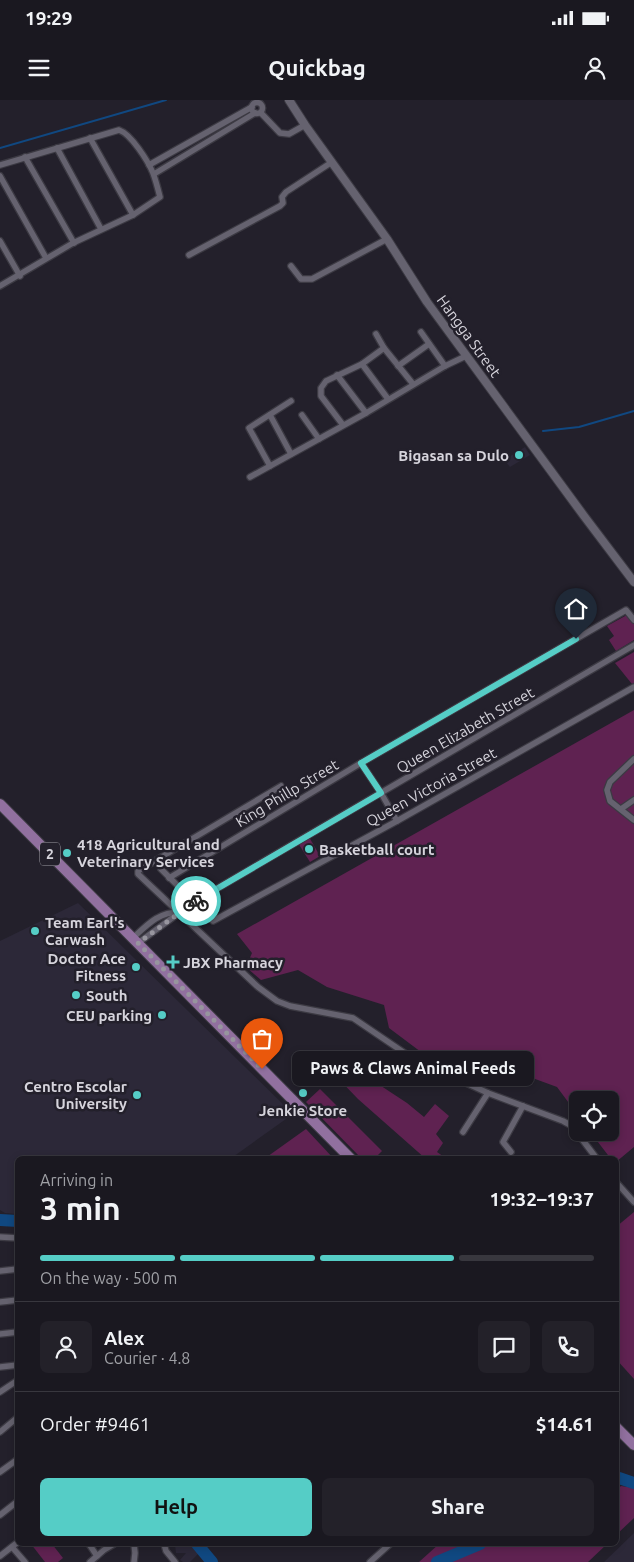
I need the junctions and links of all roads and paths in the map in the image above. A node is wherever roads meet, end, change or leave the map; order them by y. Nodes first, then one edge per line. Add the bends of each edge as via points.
1 (289, 100) edge
2 (254, 103) edge
3 (258, 113) junction
4 (305, 125) junction
5 (90, 138) junction
6 (57, 148) junction
7 (25, 157) junction
8 (332, 162) junction
9 (0, 165) edge
10 (149, 165) junction
11 (154, 174) junction
12 (0, 176) edge
13 (133, 215) junction
14 (101, 229) junction
15 (386, 239) junction
16 (0, 241) edge
17 (74, 243) junction
18 (189, 255) dead end
19 (46, 258) junction
20 (291, 266) dead end
21 (20, 276) junction
22 (0, 286) edge
23 (421, 332) dead end
24 (376, 334) dead end
25 (429, 344) junction
26 (384, 348) junction
27 (466, 356) junction
28 (362, 364) junction
29 (398, 366) junction
30 (445, 366) junction
31 (338, 375) junction
32 (413, 384) junction
33 (388, 399) junction
34 (291, 401) dead end
35 (366, 413) junction
36 (270, 415) junction
37 (302, 415) dead end
38 (343, 425) junction
39 (319, 439) junction
40 (291, 454) junction
41 (270, 466) junction
42 (250, 477) dead end
43 (634, 582) edge
44 (634, 620) edge
45 (634, 645) edge
46 (634, 687) edge
47 (634, 759) edge
48 (361, 763) junction
49 (281, 786) dead end
50 (381, 793) junction
51 (634, 800) edge
52 (0, 804) edge
53 (621, 809) junction
54 (634, 820) edge
55 (397, 821) junction
56 (161, 869) dead end
57 (169, 878) junction
58 (194, 902) junction
59 (180, 912) junction
60 (151, 922) junction
61 (157, 929) junction
62 (136, 940) junction
63 (488, 1093) junction
64 (523, 1106) junction
65 (462, 1132) dead end
66 (512, 1152) dead end
67 (348, 1156) edge
68 (595, 1156) edge
69 (619, 1185) edge
70 (634, 1202) edge
71 (0, 1238) edge
72 (15, 1238) edge
73 (15, 1269) edge
74 (0, 1271) edge
75 (15, 1300) edge
76 (0, 1302) edge
77 (15, 1332) edge
78 (0, 1334) edge
79 (15, 1365) edge
80 (0, 1367) edge
81 (15, 1382) edge
82 (0, 1392) edge
83 (15, 1420) edge
84 (619, 1430) edge
85 (0, 1432) edge
86 (634, 1445) edge
87 (15, 1461) edge
88 (0, 1472) edge
89 (15, 1503) edge
90 (0, 1515) edge
91 (15, 1544) edge
92 (90, 1546) edge
93 (111, 1546) edge
94 (134, 1546) edge
95 (165, 1546) edge
96 (388, 1546) edge
97 (12, 1547) junction
98 (0, 1556) edge
99 (97, 1556) junction
100 (25, 1562) edge
101 (90, 1562) edge
102 (134, 1562) edge
103 (175, 1562) edge
104 (370, 1562) edge

1 - 4 street, Hangga Street
2 - 3 street via 252,110
2 - 3 street via 263,107
2 - 10 street
3 - 4 street via 280,133 289,134
3 - 11 street
4 - 8 street, Hangga Street
5 - 6 street
5 - 10 street via 119,130 124,132
5 - 13 street
6 - 7 street
6 - 14 street
7 - 9 street
7 - 17 street
8 - 15 street, Hangga Street
8 - 18 street via 286,192 280,206
10 - 11 street
11 - 13 street via 160,197
12 - 19 street
13 - 14 street
14 - 17 street
15 - 20 street via 312,279 301,279
15 - 27 street, Hangga Street
16 - 21 street
17 - 19 street
19 - 21 street
21 - 22 street
23 - 25 street
24 - 26 street
25 - 29 street
25 - 30 street
26 - 28 street
26 - 29 street
27 - 30 street
27 - 43 street, Hangga Street
28 - 31 street
28 - 33 street
29 - 32 street
30 - 32 street
31 - 35 street
31 - 38 street via 326,381 320,393
32 - 33 street
33 - 35 street
34 - 36 street
35 - 38 street
36 - 40 street
36 - 41 street via 249,428
37 - 39 street
38 - 39 street
39 - 40 street
40 - 41 street
41 - 42 street
44 - 48 street, King Phillp Street via 626,610
45 - 50 street, Queen Elizabeth Street
46 - 55 street, Queen Victoria Street
47 - 53 street via 610,782 607,790 610,801
48 - 50 street
48 - 57 street, King Phillp Street
49 - 59 street via 138,871
50 - 55 street
50 - 58 street, Queen Elizabeth Street
51 - 53 street
52 - 62 highway, 2
53 - 54 street
55 - 58 street, Queen Victoria Street via 212,921
56 - 57 street
57 - 58 street
58 - 59 street, Queen Elizabeth Street
59 - 60 street, Queen Elizabeth Street via 168,912
59 - 61 street, Queen Elizabeth Street
59 - 63 street via 258,987 277,1001 353,1018 412,1058
60 - 61 street
60 - 62 street, Queen Elizabeth Street
61 - 62 street, Queen Elizabeth Street
62 - 67 highway, 2
63 - 64 street
63 - 65 street
64 - 66 street via 503,1142
64 - 68 street via 572,1126
69 - 70 street
71 - 72 street
73 - 74 street
75 - 76 street
77 - 78 street
79 - 80 street
81 - 82 street
83 - 85 street
84 - 86 highway
87 - 88 street
89 - 90 street
91 - 97 street
92 - 99 street
93 - 99 street
94 - 102 street
95 - 103 street
96 - 104 street
97 - 98 street
97 - 100 street
99 - 101 street

